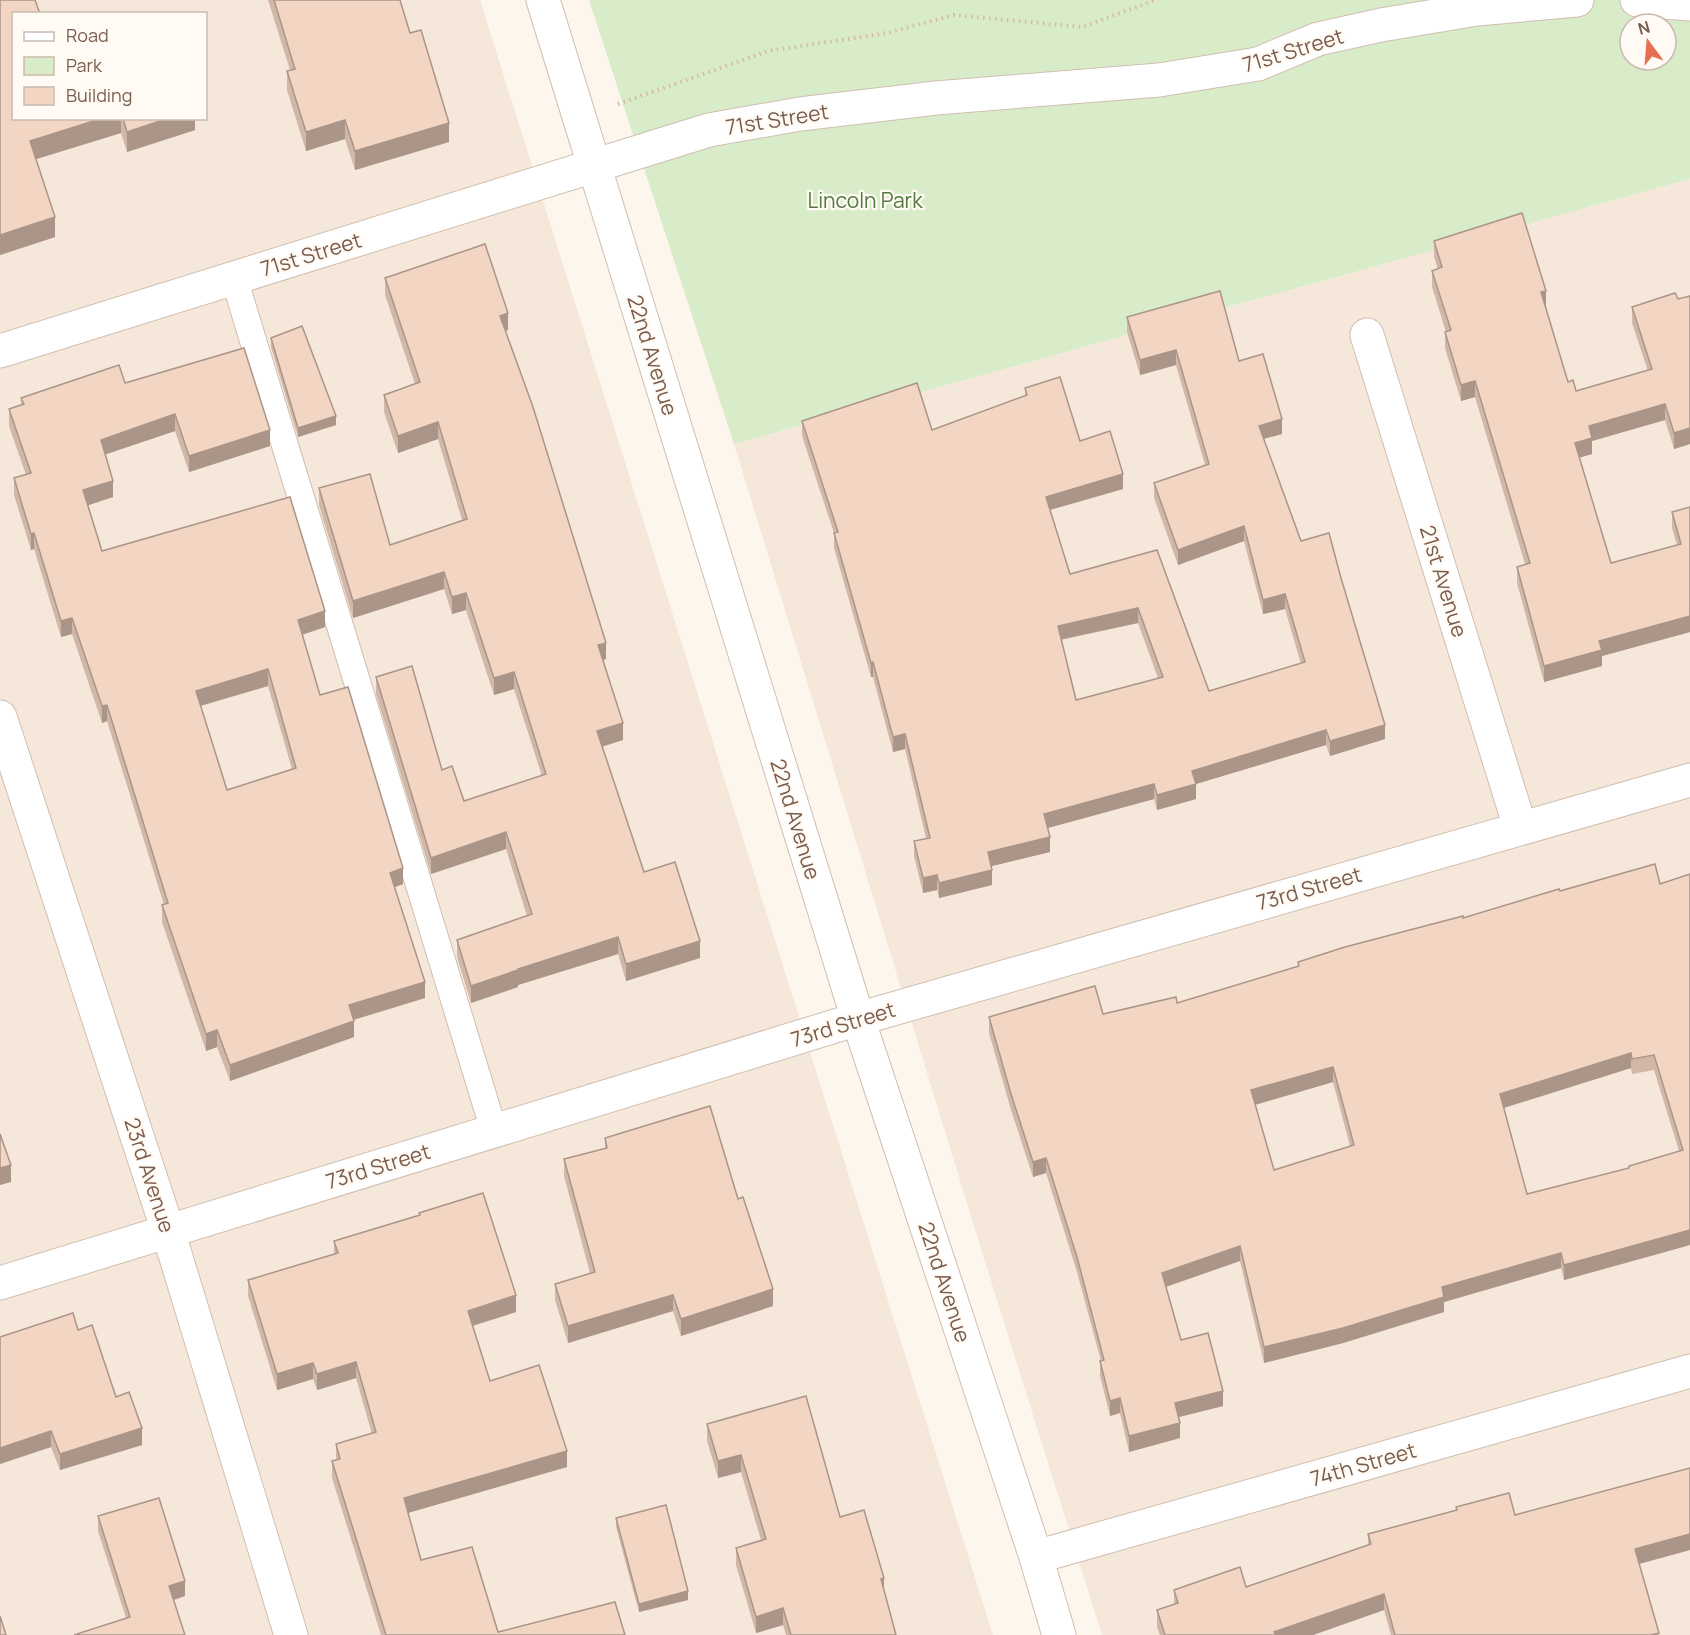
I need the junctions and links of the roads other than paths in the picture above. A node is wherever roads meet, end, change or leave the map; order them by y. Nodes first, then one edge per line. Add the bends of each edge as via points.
1 (543, 0) edge
2 (1577, 0) edge
3 (1637, 0) edge
4 (1690, 4) edge
5 (595, 167) junction
6 (234, 278) junction
7 (1367, 335) dead end
8 (0, 351) edge
9 (0, 717) edge
10 (1690, 780) edge
11 (1520, 828) junction
12 (858, 1019) junction
13 (494, 1131) junction
14 (168, 1231) junction
15 (0, 1283) edge
16 (1690, 1371) edge
17 (1036, 1557) junction
18 (291, 1635) edge
19 (1059, 1635) edge

1 - 5 street, 22nd Avenue
2 - 5 street, 71st Street via 1477,9 1381,25 1318,39 1258,64 1159,80 936,98 800,114 709,130
3 - 4 street
5 - 6 street, 71st Street
5 - 12 street, 22nd Avenue
6 - 8 street, 71st Street
6 - 13 lane
7 - 11 street, 21st Avenue
9 - 14 street, 23rd Avenue
10 - 11 street, 73rd Street
11 - 12 street, 73rd Street
12 - 13 street, 73rd Street
12 - 17 street, 22nd Avenue
13 - 14 street, 73rd Street
14 - 15 street, 73rd Street
14 - 18 street, 23rd Avenue
16 - 17 street, 74th Street
17 - 19 street, 22nd Avenue

